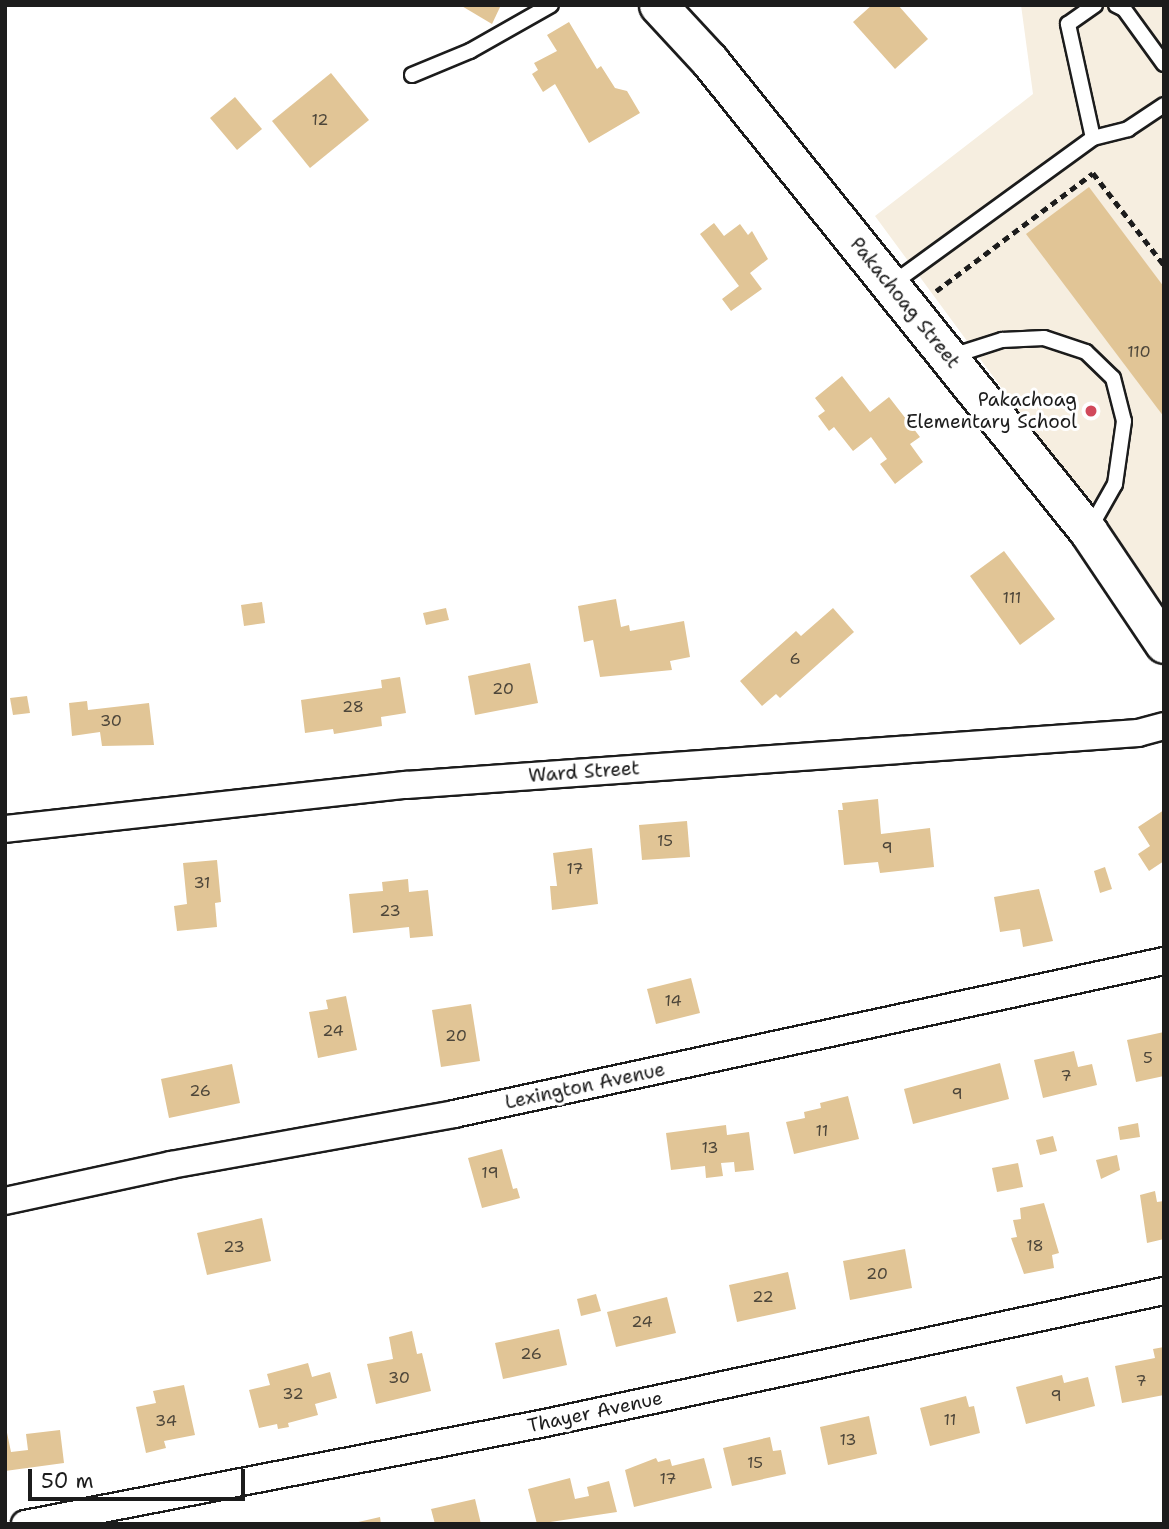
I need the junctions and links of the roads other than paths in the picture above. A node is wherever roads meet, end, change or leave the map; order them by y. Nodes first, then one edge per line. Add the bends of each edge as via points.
1 (551, 5) edge
2 (658, 5) edge
3 (1095, 5) edge
4 (1116, 5) edge
5 (1164, 64) edge
6 (412, 75) dead end
7 (1164, 105) edge
8 (1093, 138) junction
9 (891, 285) junction
10 (948, 357) junction
11 (1088, 531) junction
12 (1164, 644) edge
13 (1164, 726) edge
14 (5, 829) edge
15 (1164, 961) edge
16 (5, 1201) edge
17 (1164, 1292) edge
18 (25, 1524) edge

1 - 6 lane via 470,51
2 - 9 street, Pakachoag Street via 709,60
3 - 8 lane via 1068,24
4 - 5 lane via 1124,9
7 - 8 lane via 1128,130
8 - 9 lane
9 - 10 street, Pakachoag Street
10 - 11 street, Pakachoag Street
10 - 11 lane via 1002,340 1044,338 1086,352 1113,378 1124,421 1115,484
11 - 12 street, Pakachoag Street
13 - 14 street, Ward Street via 1125,734 406,785
15 - 16 street, Lexington Avenue via 454,1114 171,1165
17 - 18 street, Thayer Avenue via 531,1426

